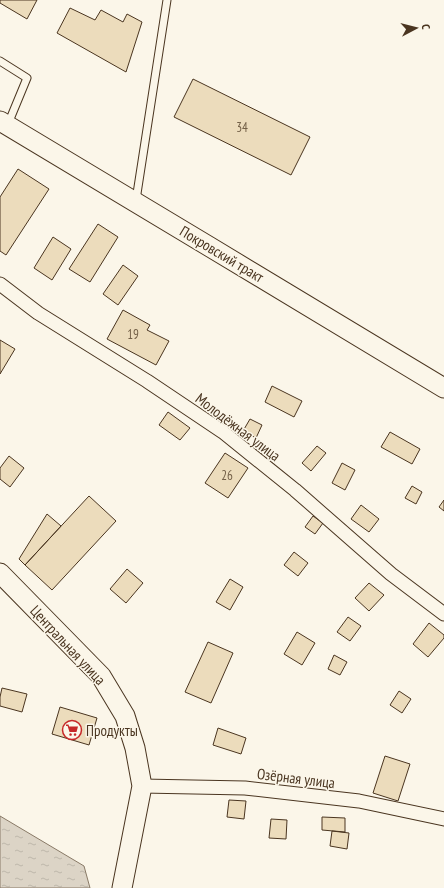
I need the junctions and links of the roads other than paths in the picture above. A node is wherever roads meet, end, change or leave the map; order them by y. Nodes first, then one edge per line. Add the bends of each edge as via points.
1 (166, 0) edge
2 (0, 61) edge
3 (2, 129) edge
4 (136, 203) junction
5 (0, 284) edge
6 (444, 388) edge
7 (0, 573) edge
8 (444, 614) edge
9 (142, 786) junction
10 (444, 820) edge
11 (122, 888) edge

1 - 4 lane
2 - 3 lane via 27,78
3 - 4 main road, Покровский тракт
4 - 6 main road, Покровский тракт
5 - 8 street, Молодёжная улица via 38,313 223,432 392,574
7 - 9 main road, Центральная улица via 101,676 125,716 135,748
9 - 10 street, Озёрная улица via 245,788 359,801
9 - 11 main road, Центральная улица

